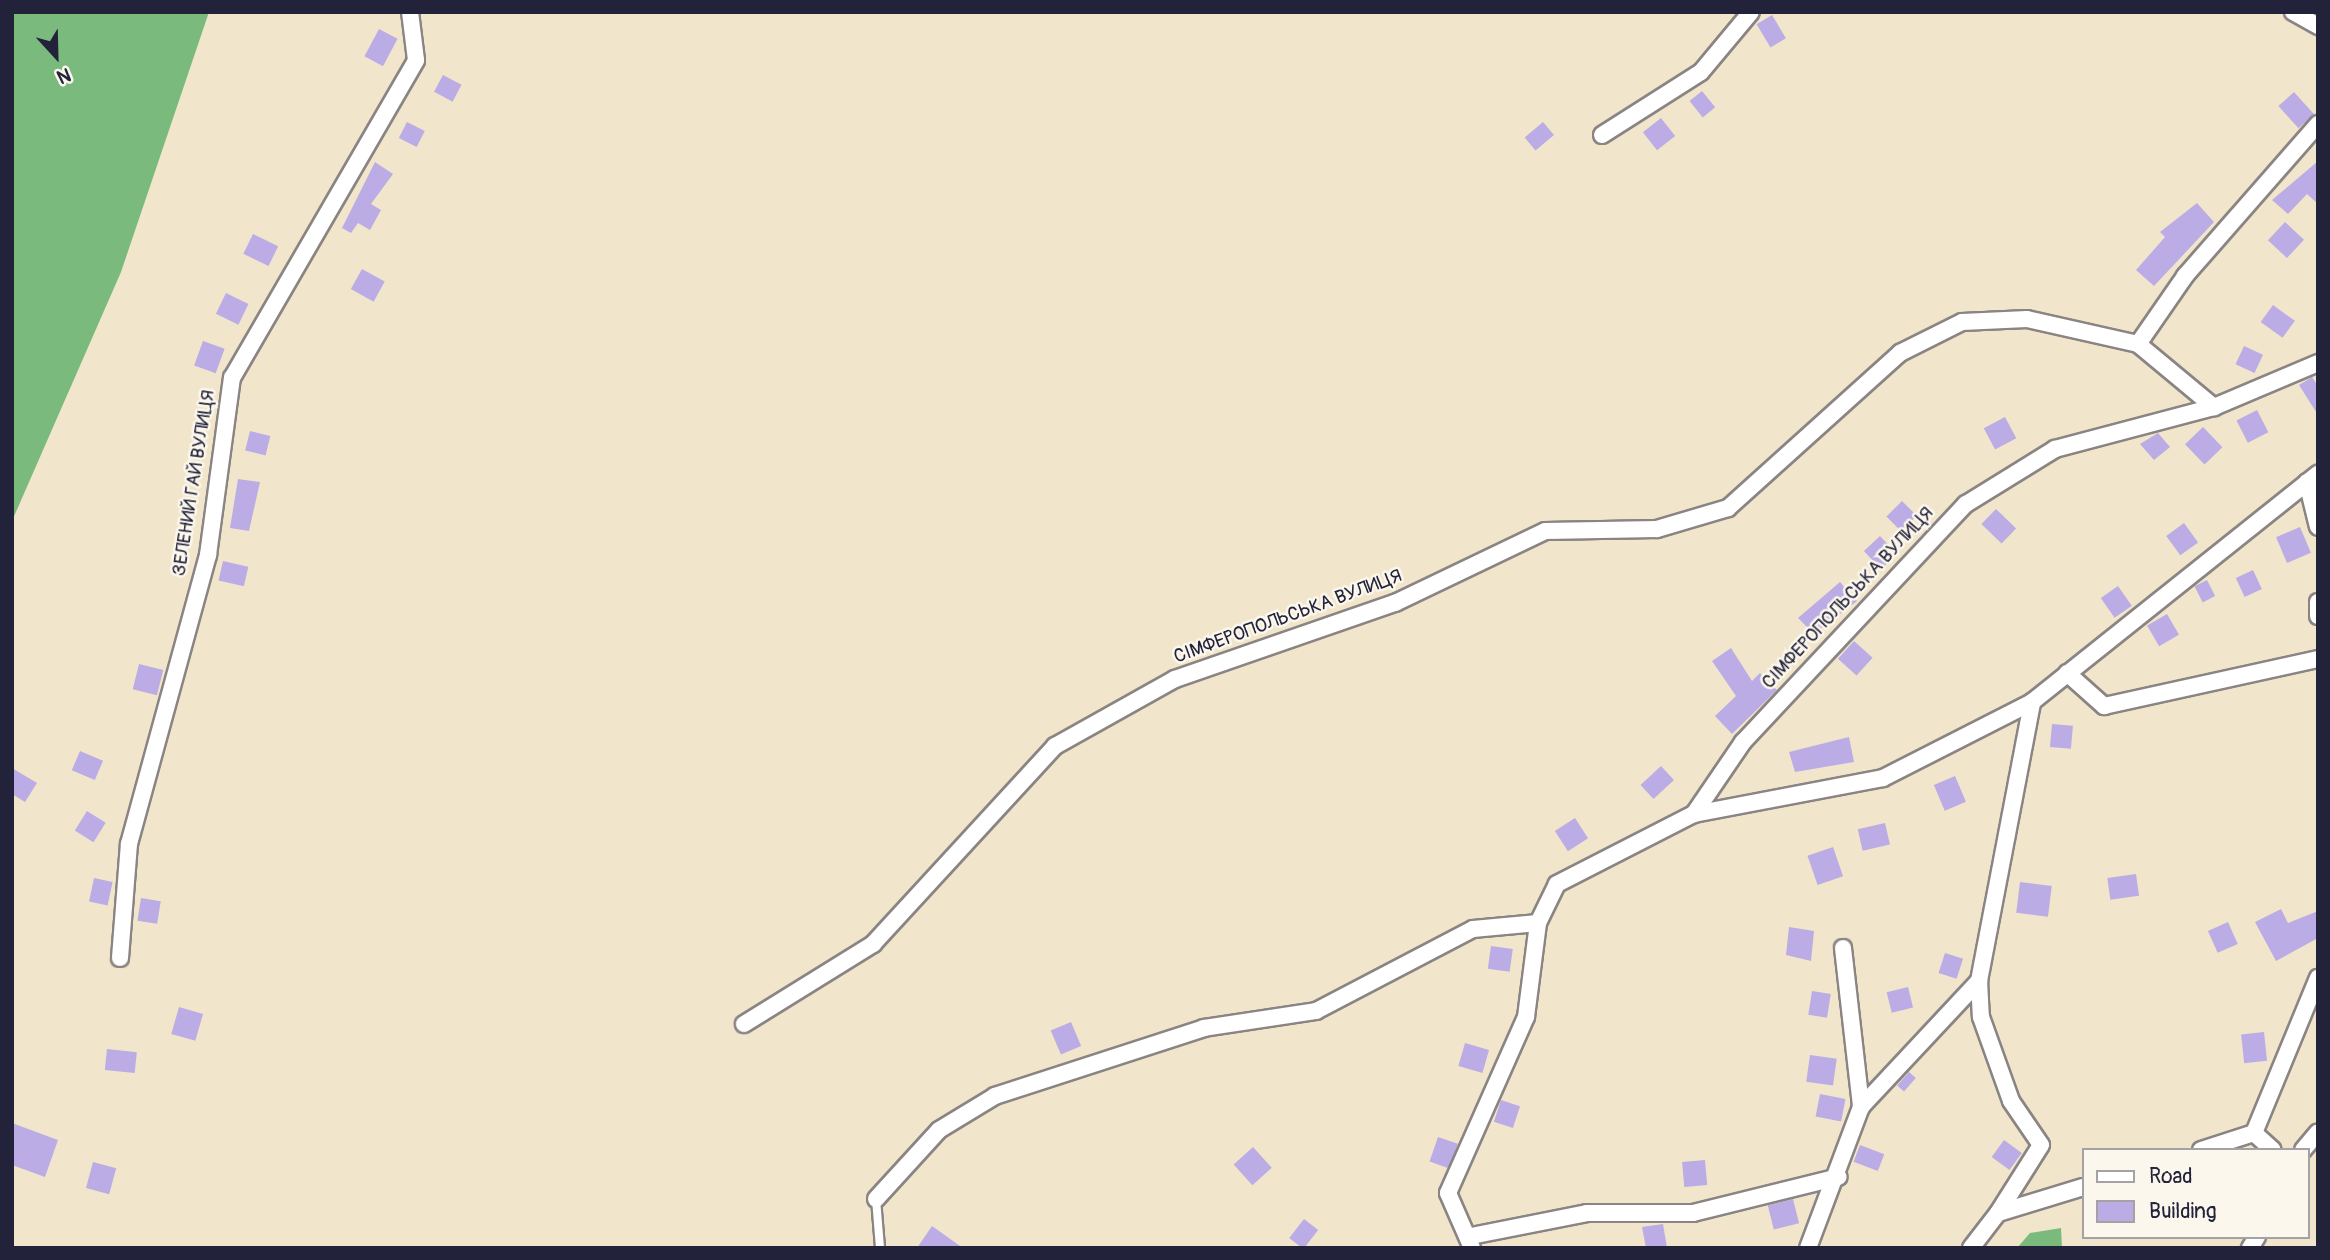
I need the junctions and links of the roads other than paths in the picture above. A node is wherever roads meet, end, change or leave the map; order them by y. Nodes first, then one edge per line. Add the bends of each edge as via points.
1 (410, 12) edge
2 (1751, 12) edge
3 (2293, 12) edge
4 (2318, 26) edge
5 (2318, 124) edge
6 (1602, 135) dead end
7 (2138, 344) junction
8 (2318, 363) edge
9 (2214, 407) junction
10 (2312, 478) edge
11 (2318, 527) edge
12 (2318, 603) edge
13 (2318, 617) edge
14 (2318, 659) edge
15 (2067, 673) junction
16 (2032, 702) junction
17 (1694, 814) junction
18 (1538, 923) junction
19 (1843, 948) dead end
20 (120, 958) dead end
21 (2317, 979) edge
22 (1979, 981) junction
23 (744, 1024) dead end
24 (1861, 1107) junction
25 (2318, 1132) edge
26 (2254, 1133) junction
27 (2207, 1148) edge
28 (2271, 1148) edge
29 (2305, 1148) edge
30 (1839, 1177) junction
31 (2082, 1187) edge
32 (876, 1199) joint
33 (1998, 1213) junction
34 (1471, 1242) edge
35 (880, 1248) edge
36 (1808, 1248) edge
37 (1971, 1248) edge

1 - 20 street, ЗЕЛЕНИЙ ГАЙ ВУЛИЦЯ via 416,60 232,378 208,555 129,844
2 - 6 street via 1701,72
3 - 4 street
5 - 7 street via 2185,276
7 - 9 street, СІМФЕРОПОЛЬСЬКА ВУЛИЦЯ
7 - 23 street, СІМФЕРОПОЛЬСЬКА ВУЛИЦЯ via 2027,319 1962,322 1900,353 1728,508 1657,529 1545,531 1395,603 1175,679 1055,746 873,944
8 - 9 street, СІМФЕРОПОЛЬСЬКА ВУЛИЦЯ
9 - 17 street, СІМФЕРОПОЛЬСЬКА ВУЛИЦЯ via 2055,449 1966,503 1743,742
10 - 11 street
10 - 15 street
12 - 13 street
14 - 15 street via 2104,706
15 - 16 street
16 - 17 street via 1883,778
16 - 22 street
17 - 18 street, СІМФЕРОПОЛЬСЬКА ВУЛИЦЯ via 1557,884
18 - 32 street via 1473,929 1316,1011 1203,1028 995,1096 939,1130
18 - 34 street, СІМФЕРОПОЛЬСЬКА ВУЛИЦЯ via 1526,1017 1448,1193
19 - 24 street
21 - 26 street
22 - 24 street
22 - 33 street via 1981,1017 2011,1101 2041,1146
24 - 30 street
25 - 29 street
26 - 27 street
26 - 28 street
30 - 34 street via 1693,1213 1587,1213
30 - 36 street
31 - 33 street
32 - 35 lane
33 - 37 street

